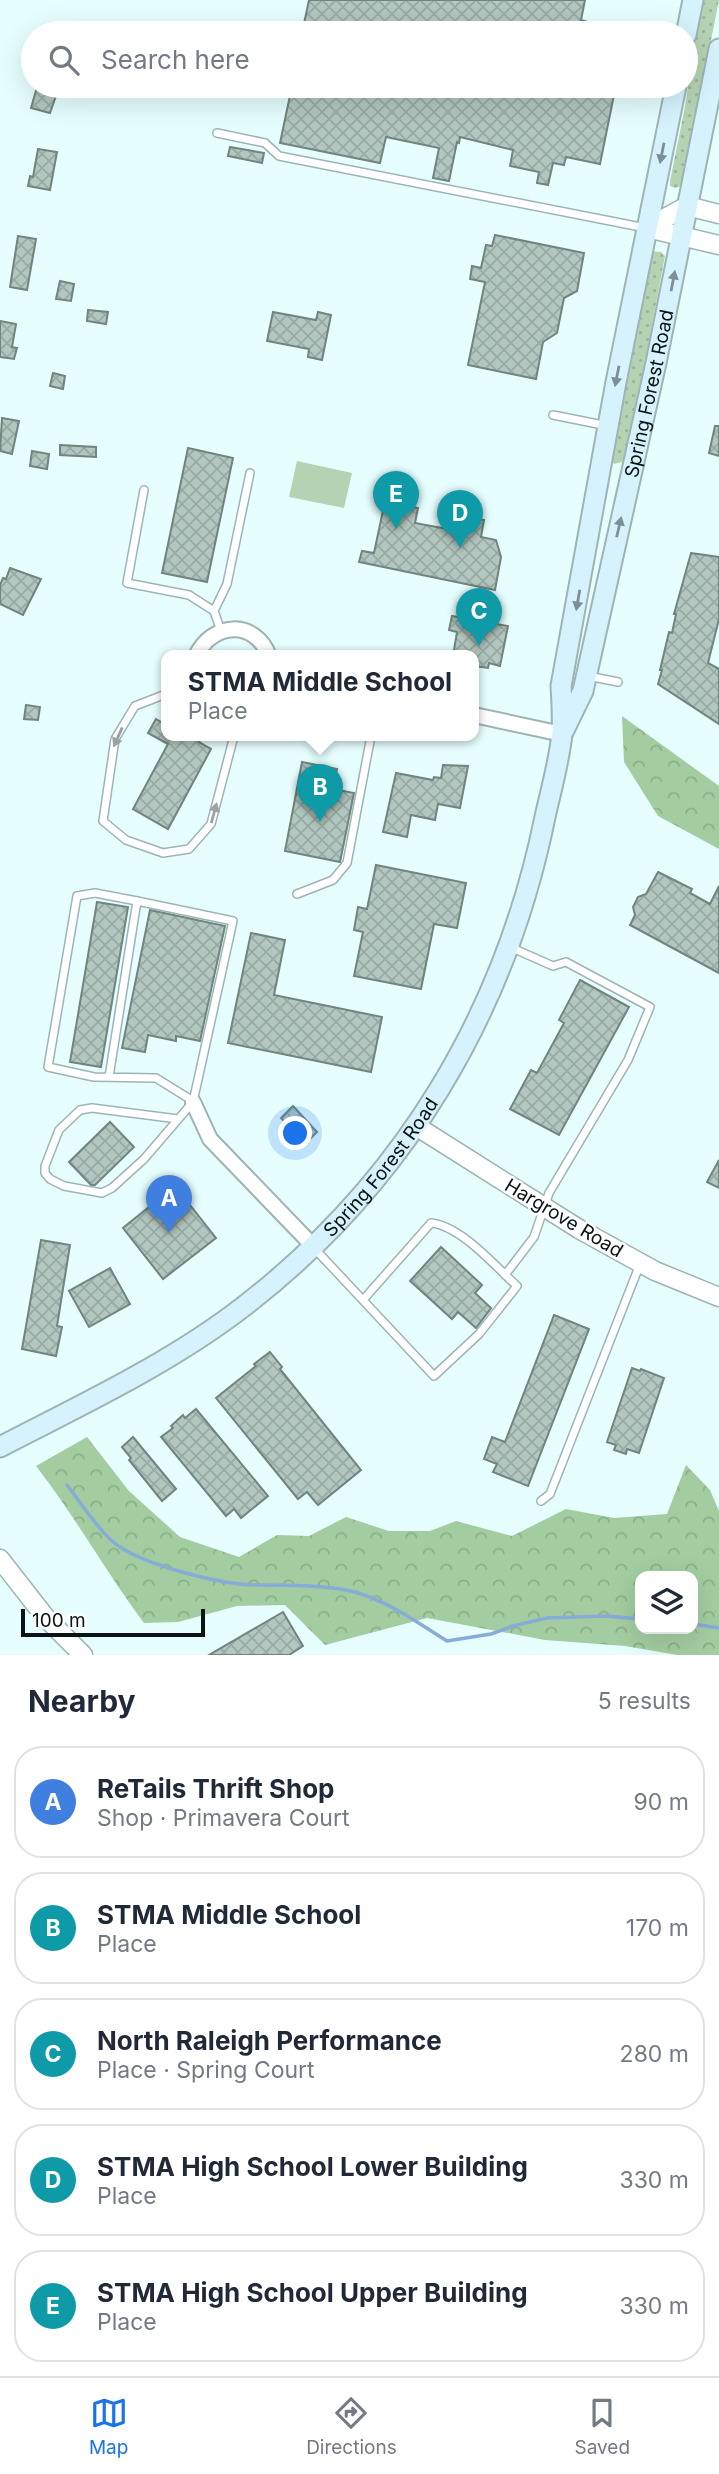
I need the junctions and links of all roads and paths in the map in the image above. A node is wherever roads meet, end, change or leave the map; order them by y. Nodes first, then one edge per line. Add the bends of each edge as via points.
1 (693, 0) edge
2 (689, 21) edge
3 (719, 49) edge
4 (674, 98) edge
5 (217, 134) dead end
6 (687, 206) junction
7 (719, 214) edge
8 (647, 228) junction
9 (682, 236) junction
10 (719, 245) edge
11 (553, 415) dead end
12 (608, 426) junction
13 (250, 473) dead end
14 (144, 490) dead end
15 (214, 611) junction
16 (221, 631) junction
17 (199, 650) edge
18 (265, 650) edge
19 (586, 676) junction
20 (618, 682) dead end
21 (161, 696) edge
22 (479, 716) edge
23 (562, 734) junction
24 (233, 741) edge
25 (370, 741) edge
26 (297, 894) dead end
27 (137, 901) junction
28 (510, 947) junction
29 (108, 1077) junction
30 (193, 1102) junction
31 (178, 1119) junction
32 (416, 1126) junction
33 (544, 1207) junction
34 (314, 1248) junction
35 (640, 1263) junction
36 (505, 1275) junction
37 (719, 1297) edge
38 (363, 1300) junction
39 (0, 1447) edge
40 (541, 1502) dead end
41 (0, 1559) edge
42 (83, 1655) edge

1 - 2 main road
3 - 6 main road, Spring Forest Road
4 -> 8 main road, Spring Forest Road
5 - 8 lane via 265,143 279,156
6 - 7 street
6 - 8 street
6 - 9 main road, Spring Forest Road
8 - 9 street
8 -> 12 main road, Spring Forest Road
9 - 10 street
19 -> 9 main road, Spring Forest Road
11 - 12 lane
12 -> 23 main road, Spring Forest Road via 561,686
13 - 15 lane via 227,584
14 - 15 lane via 127,583 189,595
15 - 16 lane
16 - 17 street
16 - 18 street via 246,631
19 - 20 lane
19 - 23 main road, Spring Forest Road
21 -> 24 lane via 135,706 115,739 103,821 126,840 163,853 189,849 211,824
22 - 23 street
23 - 28 main road, Spring Forest Road via 538,853
25 - 26 lane via 347,863 333,880
27 - 29 lane
27 - 29 lane via 95,893 77,896 48,1067
27 - 30 lane via 233,921
28 - 32 main road, Spring Forest Road via 469,1041
28 - 33 lane via 553,966 566,962 650,1007 628,1060
29 - 30 lane via 156,1078
30 - 31 lane
30 - 34 street via 209,1139
31 - 31 lane via 144,1159 102,1193 64,1186 46,1173 59,1130 80,1110
32 - 33 street, Hargrove Road
32 - 34 main road, Spring Forest Road via 379,1176
33 - 35 street, Hargrove Road
33 - 36 lane via 534,1237
34 - 38 lane
34 - 39 main road, Spring Forest Road via 179,1352
35 - 37 street, Hargrove Road
35 - 40 lane via 550,1494
36 - 38 lane via 445,1224 430,1223
36 - 38 lane via 517,1286 479,1334 434,1376
41 - 42 street via 46,1618

